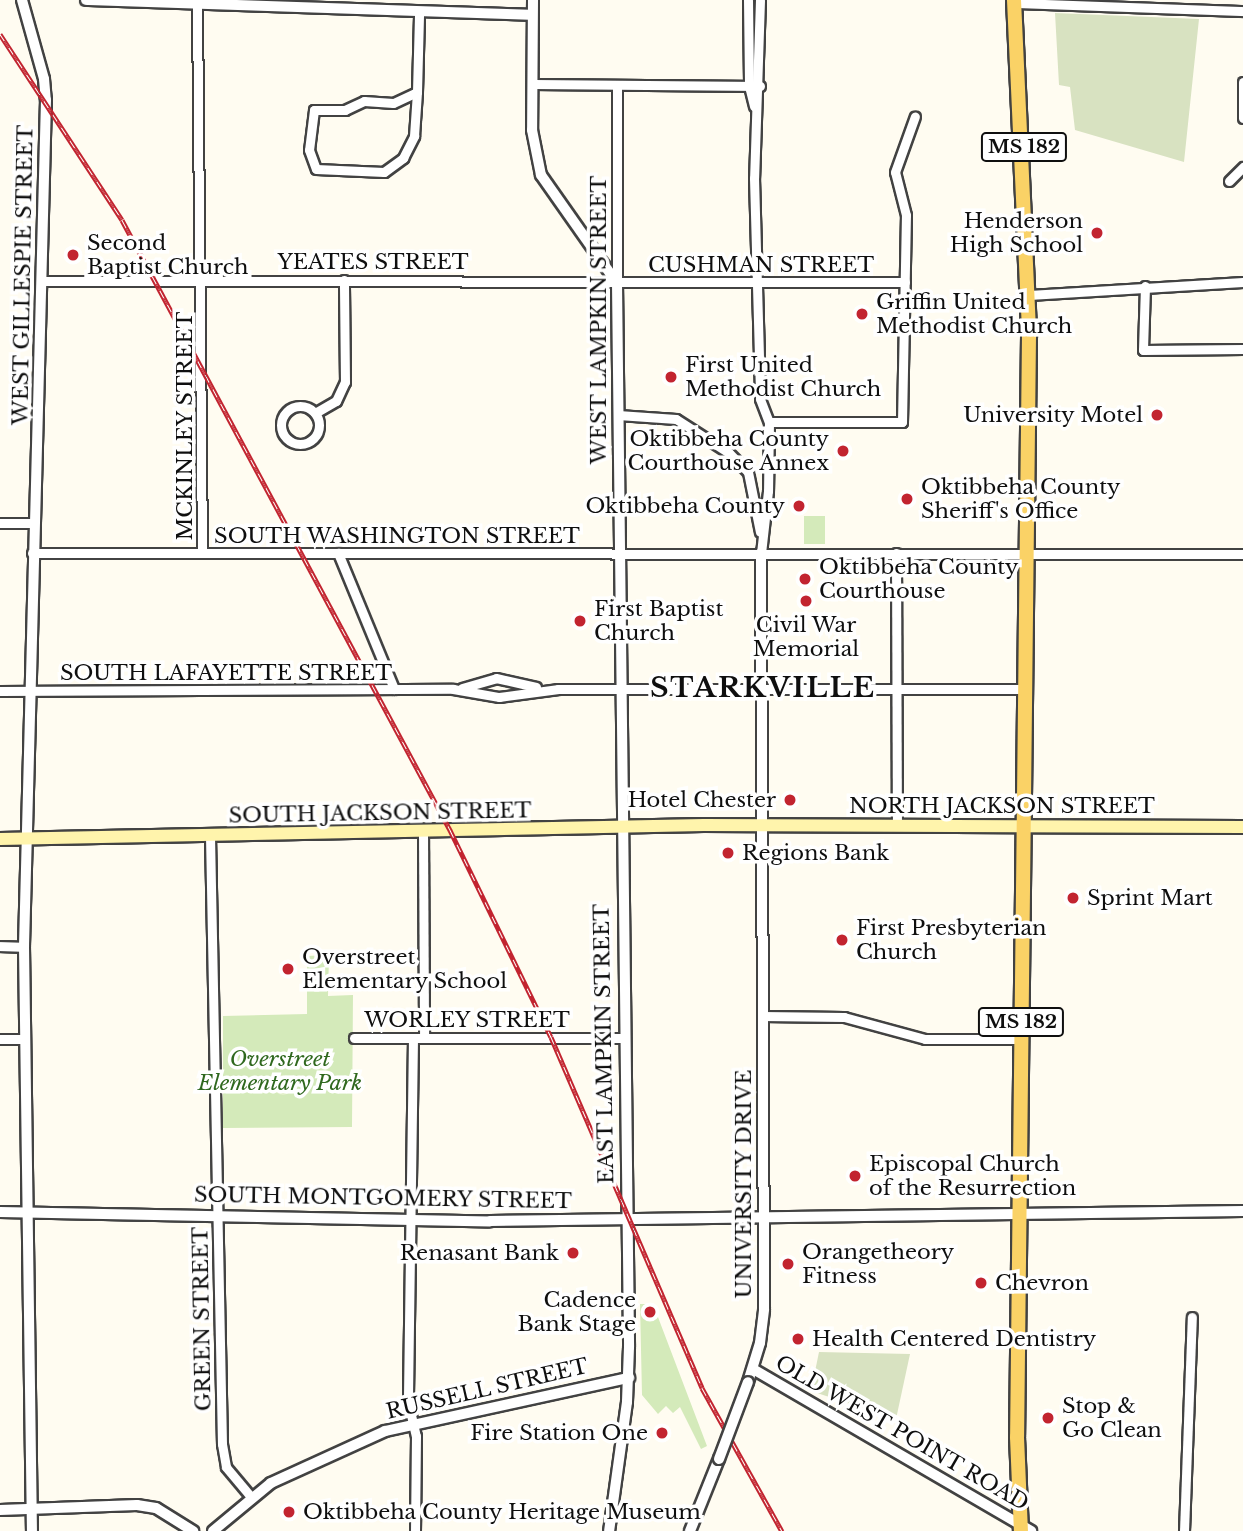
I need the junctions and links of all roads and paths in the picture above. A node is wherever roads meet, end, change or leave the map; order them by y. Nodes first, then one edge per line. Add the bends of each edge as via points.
1 (22, 0) edge
2 (86, 0) edge
3 (533, 0) edge
4 (748, 0) edge
5 (760, 0) edge
6 (1014, 2) edge
7 (1219, 4) edge
8 (197, 5) junction
9 (1243, 11) edge
10 (419, 13) junction
11 (533, 15) junction
12 (1243, 82) edge
13 (533, 84) junction
14 (618, 86) junction
15 (749, 86) junction
16 (761, 86) junction
17 (417, 92) junction
18 (755, 106) junction
19 (915, 116) dead end
20 (1243, 118) edge
21 (1243, 167) edge
22 (1229, 181) dead end
23 (202, 279) junction
24 (344, 280) junction
25 (44, 281) junction
26 (757, 281) junction
27 (905, 282) junction
28 (1243, 282) edge
29 (618, 283) junction
30 (1145, 286) junction
31 (1029, 295) junction
32 (1243, 349) edge
33 (315, 413) junction
34 (618, 415) junction
35 (769, 422) junction
36 (755, 503) junction
37 (766, 504) junction
38 (0, 523) edge
39 (34, 523) junction
40 (760, 532) junction
41 (1027, 552) junction
42 (32, 553) junction
43 (202, 553) junction
44 (338, 553) junction
45 (761, 553) junction
46 (896, 553) junction
47 (1243, 554) edge
48 (619, 555) junction
49 (516, 682) junction
50 (480, 688) junction
51 (763, 688) junction
52 (896, 688) junction
53 (394, 689) junction
54 (558, 689) junction
55 (616, 689) junction
56 (1026, 689) junction
57 (0, 691) edge
58 (30, 691) junction
59 (516, 694) junction
60 (1024, 823) junction
61 (762, 824) junction
62 (897, 825) junction
63 (621, 826) junction
64 (1243, 827) edge
65 (423, 831) junction
66 (210, 836) junction
67 (26, 838) junction
68 (0, 839) edge
69 (0, 946) edge
70 (24, 947) junction
71 (762, 1016) junction
72 (424, 1037) junction
73 (354, 1038) dead end
74 (413, 1038) junction
75 (623, 1038) junction
76 (1021, 1038) junction
77 (0, 1039) edge
78 (24, 1039) junction
79 (1243, 1211) edge
80 (0, 1212) edge
81 (26, 1212) junction
82 (1019, 1214) junction
83 (218, 1215) junction
84 (409, 1219) junction
85 (765, 1219) junction
86 (628, 1221) junction
87 (1192, 1317) dead end
88 (753, 1369) junction
89 (629, 1378) junction
90 (412, 1423) junction
91 (251, 1497) junction
92 (32, 1509) junction
93 (0, 1510) edge
94 (1025, 1529) edge
95 (32, 1531) edge
96 (193, 1531) edge
97 (214, 1531) edge
98 (415, 1531) edge
99 (609, 1531) edge
100 (690, 1531) edge
101 (1184, 1531) edge

1 - 25 street, WEST GILLESPIE STREET via 44,79
2 - 8 street
3 - 11 street
4 - 15 street
5 - 16 street
6 - 7 street
6 - 31 main road, MS 182
7 - 9 street
8 - 10 street
8 - 23 street, MCKINLEY STREET
10 - 11 street
10 - 17 street
11 - 13 street
12 - 20 street
13 - 14 street
13 - 29 street via 532,130 541,175
14 - 15 street
14 - 29 street, WEST LAMPKIN STREET
15 - 16 street
15 - 18 street
16 - 18 street
17 - 17 street via 414,136 403,158 384,172 316,169 309,150 314,110 345,110 364,101 393,103
18 - 26 street
19 - 27 street via 895,172 906,215
21 - 22 street
23 - 24 street, YEATES STREET
23 - 25 street, YEATES STREET
23 - 43 street, MCKINLEY STREET
24 - 29 street, YEATES STREET
24 - 33 street via 345,382 336,401
25 - 39 street, WEST GILLESPIE STREET
26 - 27 street, CUSHMAN STREET
26 - 29 street, CUSHMAN STREET
26 - 35 street via 760,399
27 - 35 street via 902,422
28 - 30 street
29 - 34 street, WEST LAMPKIN STREET
30 - 31 street
30 - 32 street via 1143,350
31 - 41 main road, MS 182
33 - 33 street via 319,425 311,441 299,444 288,440 282,423 287,412 304,407
34 - 36 street via 662,416 689,424 744,465
34 - 48 street, WEST LAMPKIN STREET
35 - 37 street
36 - 37 street
36 - 40 street
37 - 40 street
38 - 39 street
39 - 42 street, WEST GILLESPIE STREET
40 - 45 street
41 - 46 street, SOUTH WASHINGTON STREET
41 - 47 street, SOUTH WASHINGTON STREET
41 - 56 main road, MS 182
42 - 43 street, SOUTH WASHINGTON STREET
42 - 58 street, WEST GILLESPIE STREET
43 - 44 street, SOUTH WASHINGTON STREET
44 - 48 street, SOUTH WASHINGTON STREET
44 - 53 street
45 - 46 street, SOUTH WASHINGTON STREET
45 - 48 street, SOUTH WASHINGTON STREET
45 - 51 street, UNIVERSITY DRIVE
46 - 52 street
48 - 55 street, EAST LAMPKIN STREET
49 - 50 street, SOUTH LAFAYETTE STREET via 496,678
49 - 54 street, SOUTH LAFAYETTE STREET
49 - 59 street
50 - 53 street, SOUTH LAFAYETTE STREET
50 - 59 street, SOUTH LAFAYETTE STREET
51 - 52 street, SOUTH LAFAYETTE STREET
51 - 55 street, SOUTH LAFAYETTE STREET
51 - 61 street, UNIVERSITY DRIVE
52 - 56 street, SOUTH LAFAYETTE STREET
52 - 62 street
53 - 58 street, SOUTH LAFAYETTE STREET
54 - 55 street, SOUTH LAFAYETTE STREET
54 - 59 street, SOUTH LAFAYETTE STREET
55 - 63 street, EAST LAMPKIN STREET
56 - 60 main road, MS 182
57 - 58 street, SOUTH LAFAYETTE STREET
58 - 67 street, WEST GILLESPIE STREET
60 - 62 main road, NORTH JACKSON STREET
60 - 64 main road, NORTH JACKSON STREET
60 - 76 main road, MS 182
61 - 62 main road, NORTH JACKSON STREET
61 - 63 main road, SOUTH JACKSON STREET
61 - 71 street, UNIVERSITY DRIVE
63 - 65 main road, SOUTH JACKSON STREET
63 - 75 street, EAST LAMPKIN STREET
65 - 66 main road, SOUTH JACKSON STREET
65 - 72 street
66 - 67 main road, SOUTH JACKSON STREET
66 - 83 street, GREEN STREET
67 - 68 main road, SOUTH JACKSON STREET
67 - 70 street, WEST GILLESPIE STREET
69 - 70 street
70 - 78 street, WEST GILLESPIE STREET
71 - 76 street via 844,1017 925,1039
71 - 85 street, UNIVERSITY DRIVE
72 - 74 street, WORLEY STREET
72 - 75 street, WORLEY STREET
73 - 74 street, WORLEY STREET
74 - 84 street
75 - 86 street, EAST LAMPKIN STREET
76 - 82 main road, MS 182
77 - 78 street
78 - 81 street, WEST GILLESPIE STREET
79 - 82 street, SOUTH MONTGOMERY STREET
80 - 81 street, SOUTH MONTGOMERY STREET
81 - 83 street, SOUTH MONTGOMERY STREET
81 - 92 street, WEST GILLESPIE STREET
82 - 85 street, SOUTH MONTGOMERY STREET
82 - 94 main road, MS 182 via 1017,1437
83 - 84 street, SOUTH MONTGOMERY STREET
83 - 91 street, GREEN STREET via 223,1457 232,1477
84 - 86 street, SOUTH MONTGOMERY STREET
84 - 90 street via 408,1402
85 - 86 street, SOUTH MONTGOMERY STREET
85 - 88 street, UNIVERSITY DRIVE via 763,1322
86 - 89 street, EAST LAMPKIN STREET
87 - 101 street
88 - 94 street, OLD WEST POINT ROAD
88 - 100 street, UNIVERSITY DRIVE, bridge
89 - 90 street, RUSSELL STREET
89 - 99 street, EAST LAMPKIN STREET
90 - 91 street, RUSSELL STREET via 328,1454
90 - 98 street
91 - 97 street, RUSSELL STREET
92 - 93 street
92 - 95 street, WEST GILLESPIE STREET
92 - 96 street via 137,1505 156,1508

